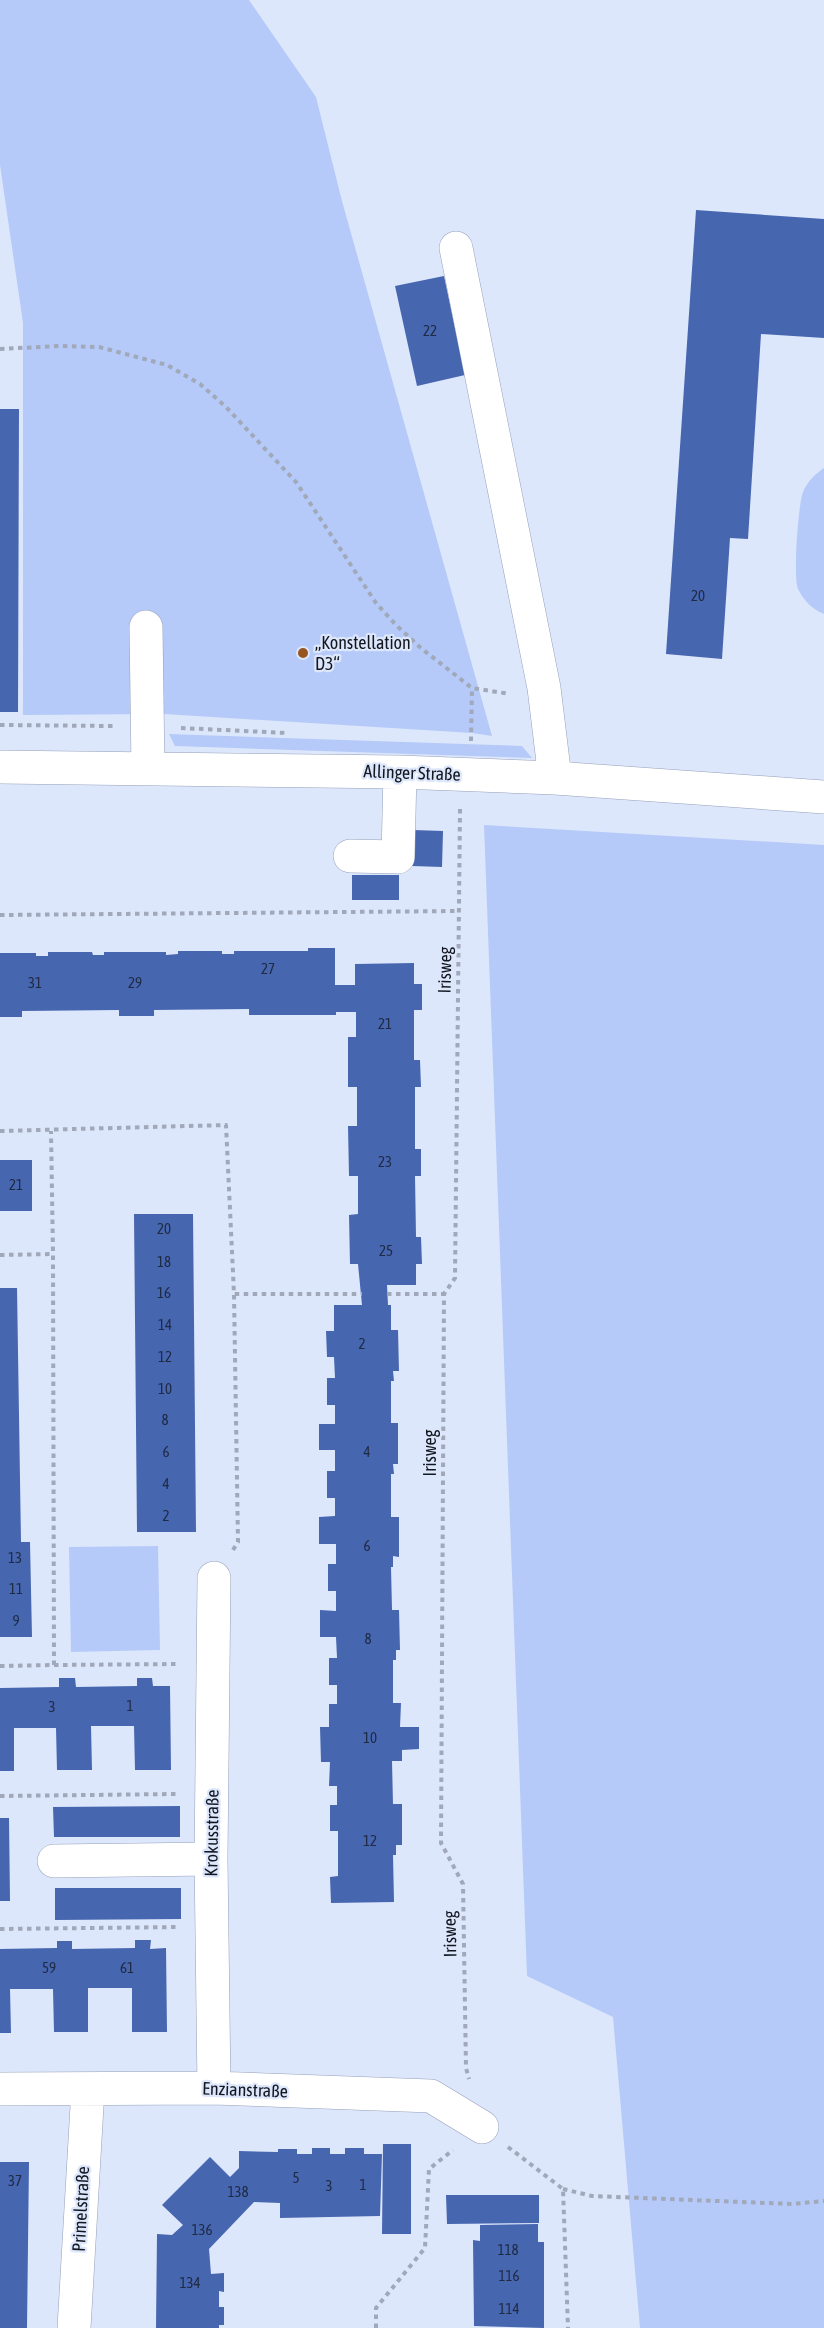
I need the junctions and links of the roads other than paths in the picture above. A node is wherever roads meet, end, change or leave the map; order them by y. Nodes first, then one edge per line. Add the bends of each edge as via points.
1 (456, 248) dead end
2 (146, 627) dead end
3 (0, 767) edge
4 (148, 769) junction
5 (400, 772) junction
6 (555, 778) junction
7 (824, 797) edge
8 (350, 856) dead end
9 (213, 1578) road end
10 (211, 1858) junction
11 (54, 1861) dead end
12 (214, 2088) junction
13 (0, 2089) edge
14 (88, 2089) junction
15 (482, 2127) road end
16 (74, 2328) edge

1 - 6 street via 544,688
2 - 4 street
3 - 4 street, Allinger Straße
4 - 5 street, Allinger Straße
5 - 6 street, Allinger Straße
5 - 8 street via 398,856
6 - 7 street, Allinger Straße
9 - 10 street, Krokusstraße
10 - 11 street
10 - 12 street, Krokusstraße
12 - 14 street, Enzianstraße
12 - 15 street, Enzianstraße via 431,2096
13 - 14 street, Enzianstraße
14 - 16 street, Primelstraße

